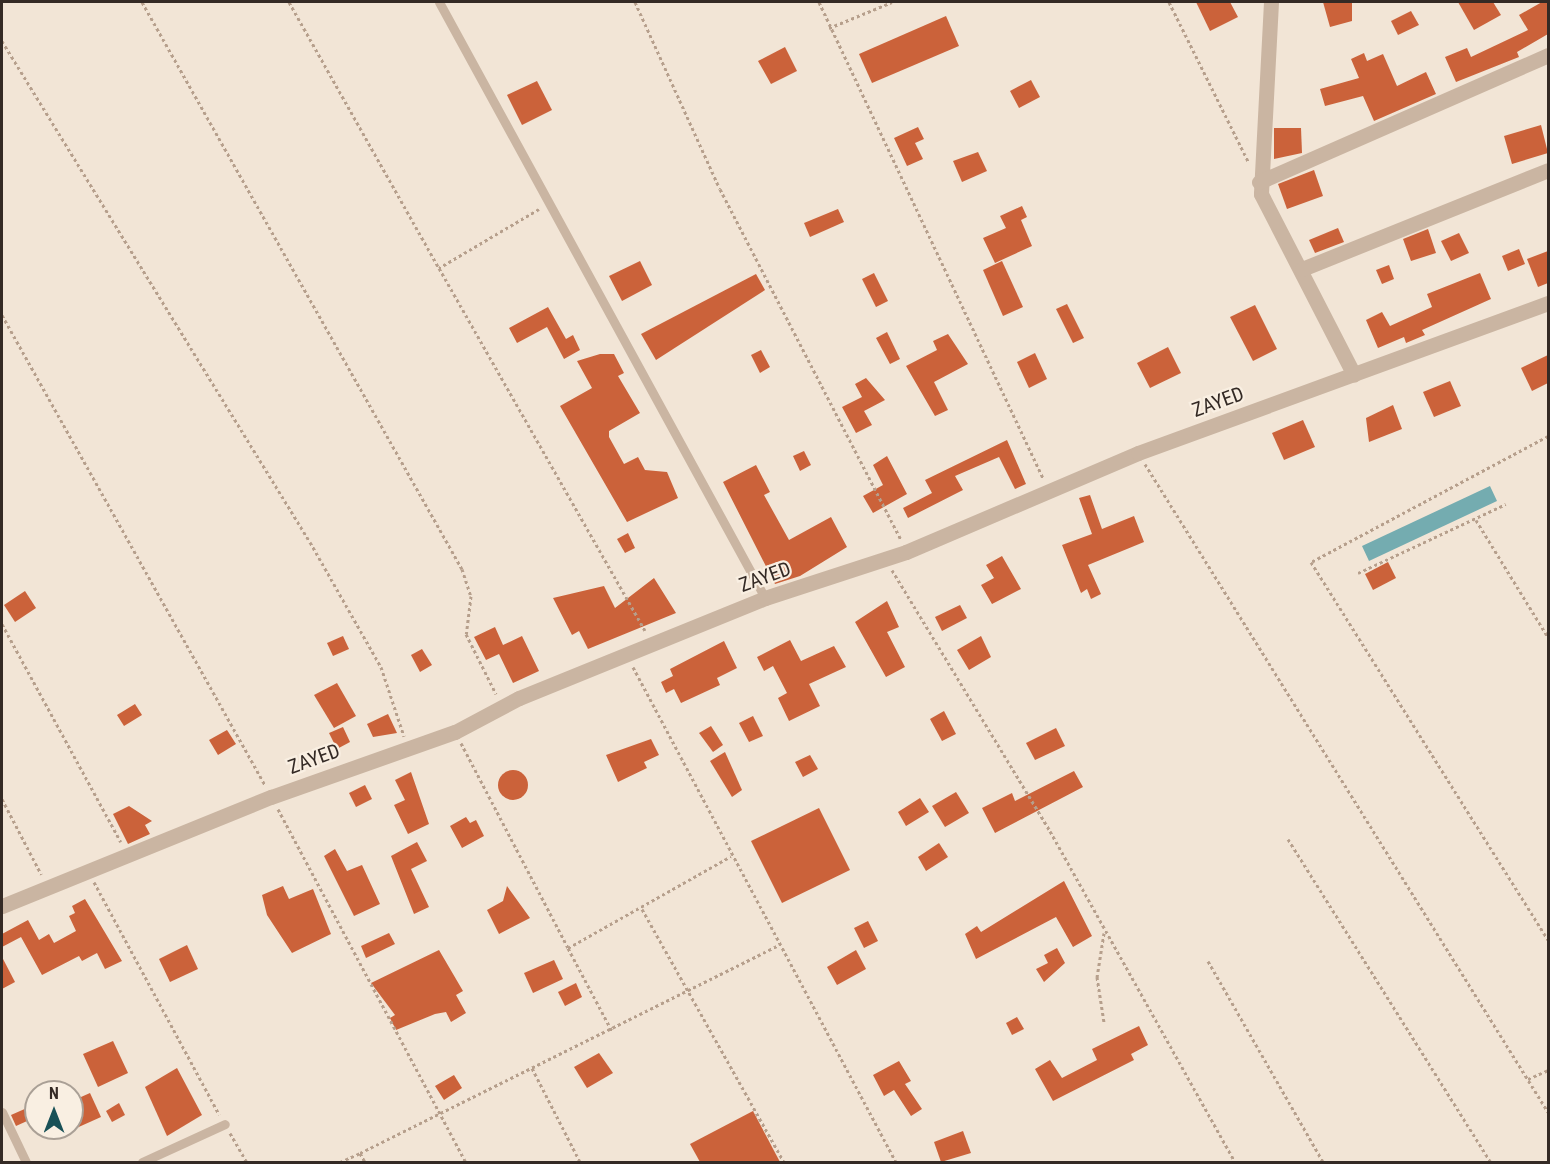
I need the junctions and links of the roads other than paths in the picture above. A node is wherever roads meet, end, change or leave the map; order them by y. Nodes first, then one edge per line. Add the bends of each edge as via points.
1 (439, 2) edge
2 (1271, 2) edge
3 (1548, 55) edge
4 (1548, 170) edge
5 (1258, 182) junction
6 (1302, 269) junction
7 (1548, 303) edge
8 (1353, 375) junction
9 (765, 598) junction
10 (2, 906) edge
11 (2, 1112) edge
12 (225, 1124) road end
13 (26, 1162) edge
14 (142, 1162) edge

1 - 9 lane
2 - 5 street
3 - 5 street
4 - 6 street
5 - 6 street
6 - 8 street
7 - 8 street, ZAYED
8 - 9 street, ZAYED via 1138,453 906,552
9 - 10 street, ZAYED via 504,705 455,732 271,797
11 - 13 lane
12 - 14 lane

